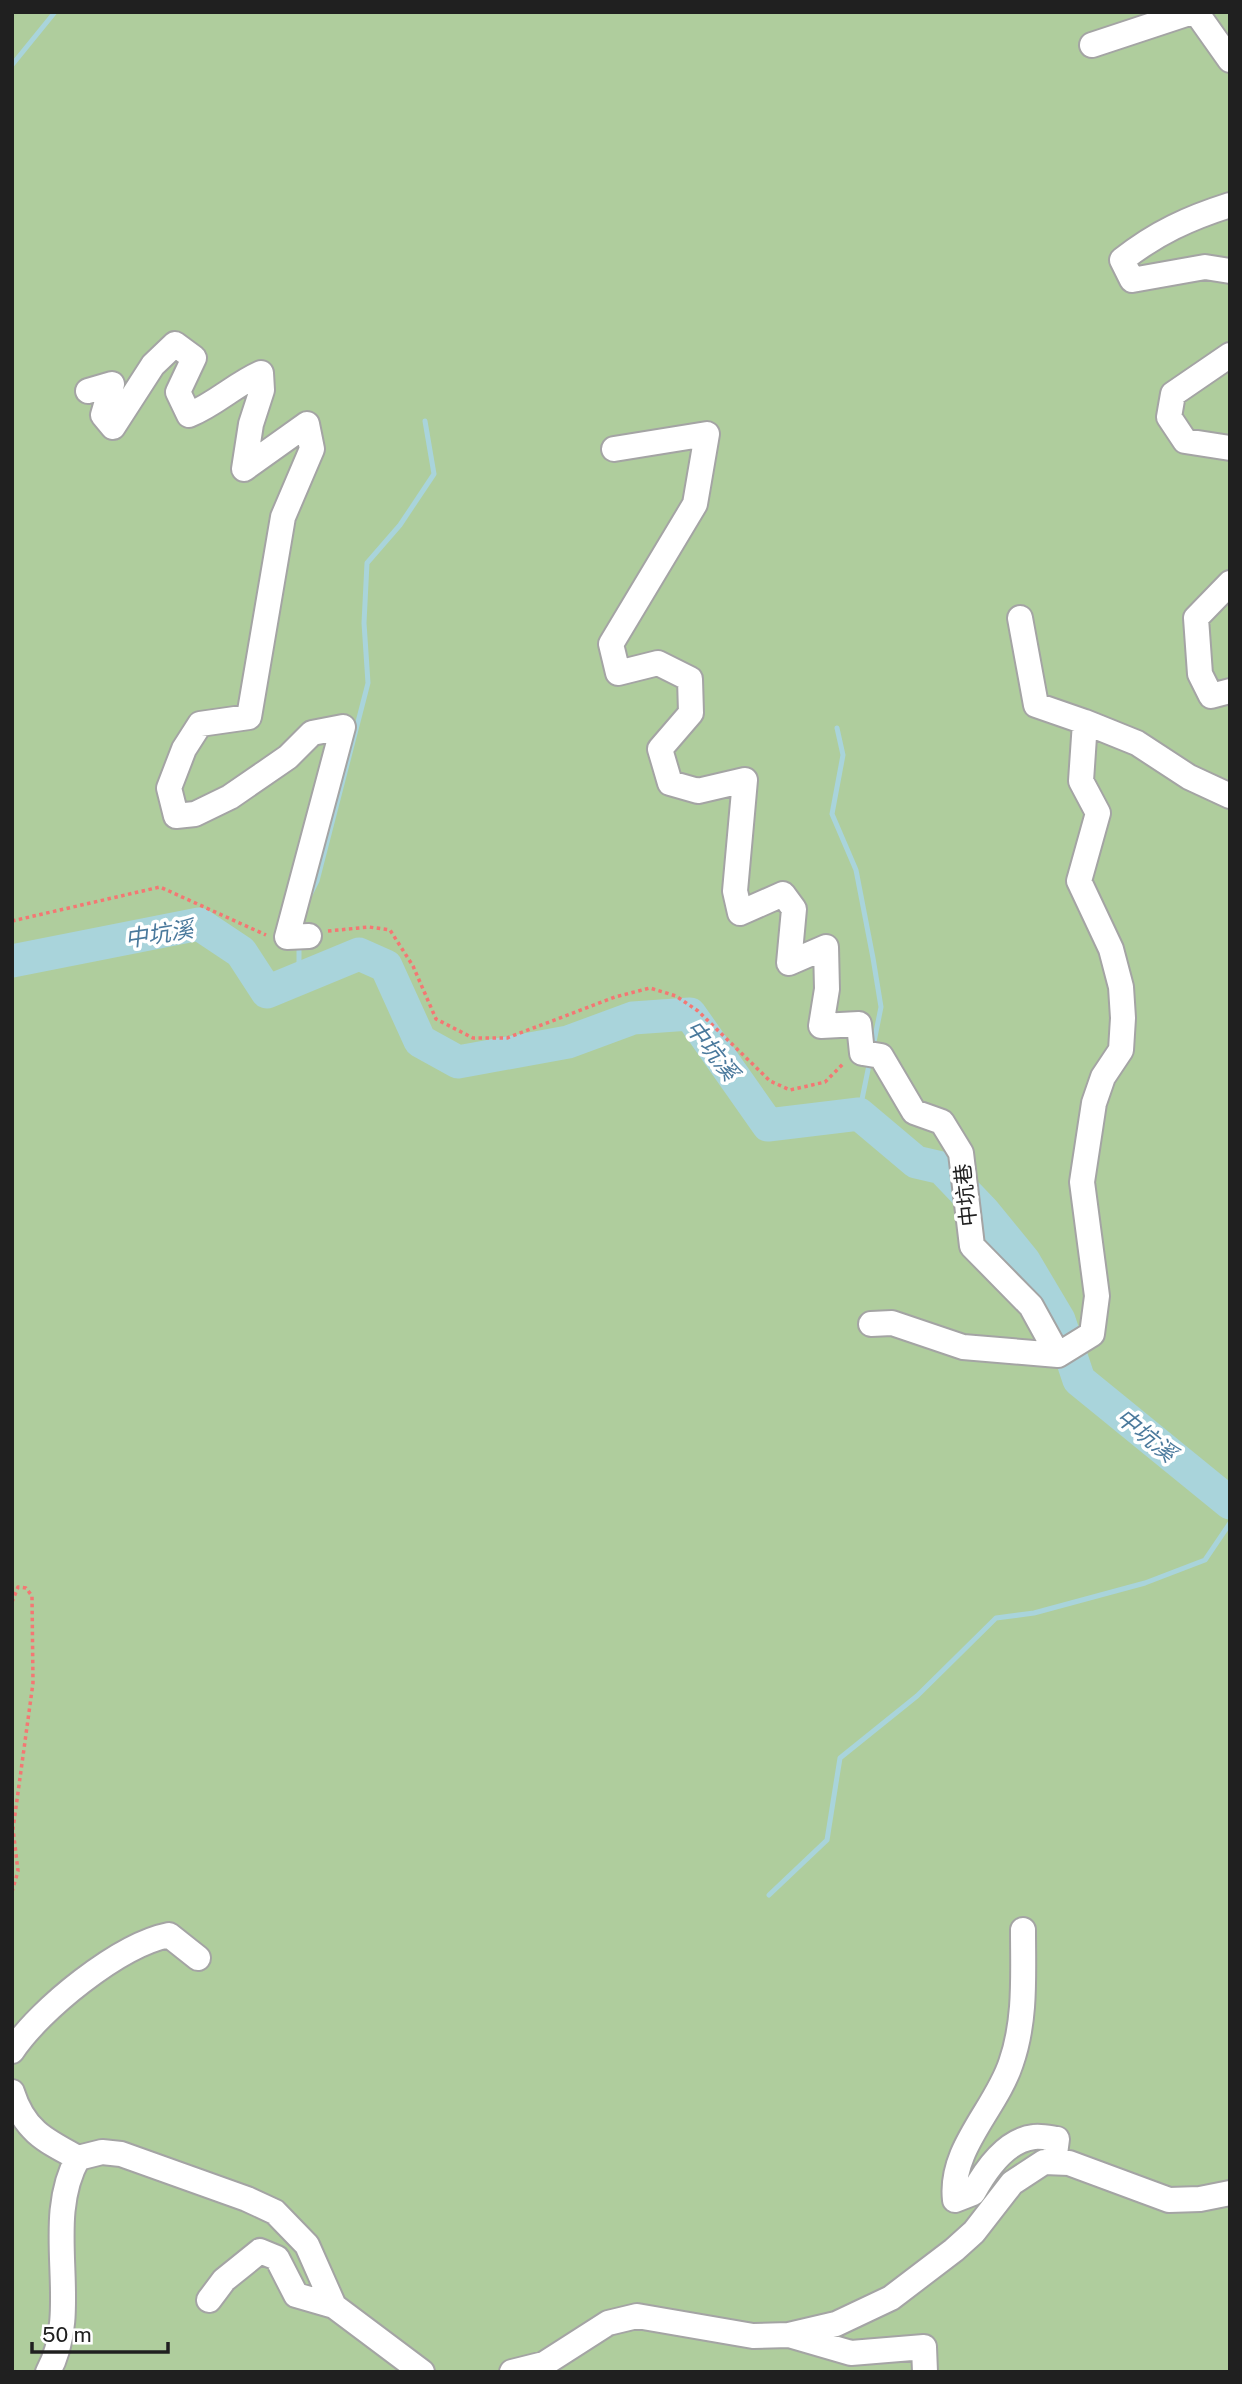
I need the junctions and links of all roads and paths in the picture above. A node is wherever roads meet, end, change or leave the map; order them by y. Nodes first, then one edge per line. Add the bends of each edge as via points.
1 (1194, 12) edge
2 (1092, 46) dead end
3 (1230, 60) edge
4 (1230, 205) edge
5 (1230, 271) edge
6 (1230, 355) edge
7 (88, 391) dead end
8 (1230, 447) edge
9 (614, 449) dead end
10 (1230, 583) edge
11 (1020, 618) dead end
12 (1230, 691) edge
13 (1085, 722) junction
14 (1230, 796) edge
15 (12, 922) edge
16 (298, 936) junction
17 (869, 1054) junction
18 (871, 1324) dead end
19 (1058, 1354) junction
20 (12, 1602) edge
21 (12, 1892) edge
22 (1023, 1930) dead end
23 (198, 1958) dead end
24 (12, 2051) edge
25 (12, 2092) edge
26 (78, 2158) junction
27 (1055, 2162) junction
28 (1230, 2193) edge
29 (209, 2300) dead end
30 (334, 2306) junction
31 (789, 2335) junction
32 (48, 2372) edge
33 (422, 2372) edge
34 (512, 2372) edge
35 (925, 2372) edge

1 - 2 street
1 - 3 street
4 - 5 street via 1189,218 1122,260 1132,280 1205,267
6 - 8 street via 1173,394 1169,417 1185,441
7 - 16 street via 112,384 103,415 113,428 153,365 175,344 194,358 178,392 189,415 212,406 240,382 261,373 262,390 244,469 307,424 312,449 283,517 249,716 200,724 184,749 169,788 176,816 195,814 257,780 312,733 342,727
9 - 17 street, 中坑巷 via 707,434 695,504 611,644 618,673 658,663 690,679 691,713 660,749 670,783 698,791 745,780 735,891 740,913 783,894 794,909 789,963 826,947 827,989 821,1026 859,1024
10 - 12 street via 1196,618 1200,674 1211,696
11 - 13 street via 1037,705
13 - 14 street via 1137,743 1189,777
13 - 19 street via 1081,781 1098,813 1079,881 1111,949 1123,1018 1121,1050 1103,1077 1094,1102 1082,1182 1097,1296 1092,1334
15 - 16 path via 160,887 272,937
16 - 17 path via 359,927 390,930 413,966 436,1019 473,1038 507,1038 650,988 676,996 698,1011 770,1081 790,1090 825,1082 850,1056
17 - 19 street, 中坑巷 via 914,1112 942,1122 961,1153 972,1246 1031,1306
18 - 19 street via 892,1323 963,1347
20 - 21 path via 18,1587 32,1596 33,1684 13,1829 18,1871
22 - 27 street via 1023,2011 1011,2064 964,2152 953,2180 955,2200 973,2193 1012,2146 1033,2137 1057,2139
23 - 24 street via 169,1935 148,1939 58,2001
25 - 26 street via 19,2115 44,2140
26 - 30 street via 102,2152 121,2154 275,2213 307,2245
26 - 32 street via 62,2194 61,2322 57,2357
27 - 28 street via 1169,2200
27 - 31 street via 1044,2162 1012,2183 974,2232 891,2298 835,2324
29 - 30 street via 224,2280 260,2251 277,2258 296,2295
30 - 33 street
31 - 34 street via 752,2336 637,2316 608,2323 544,2364
31 - 35 street via 852,2353 924,2347

